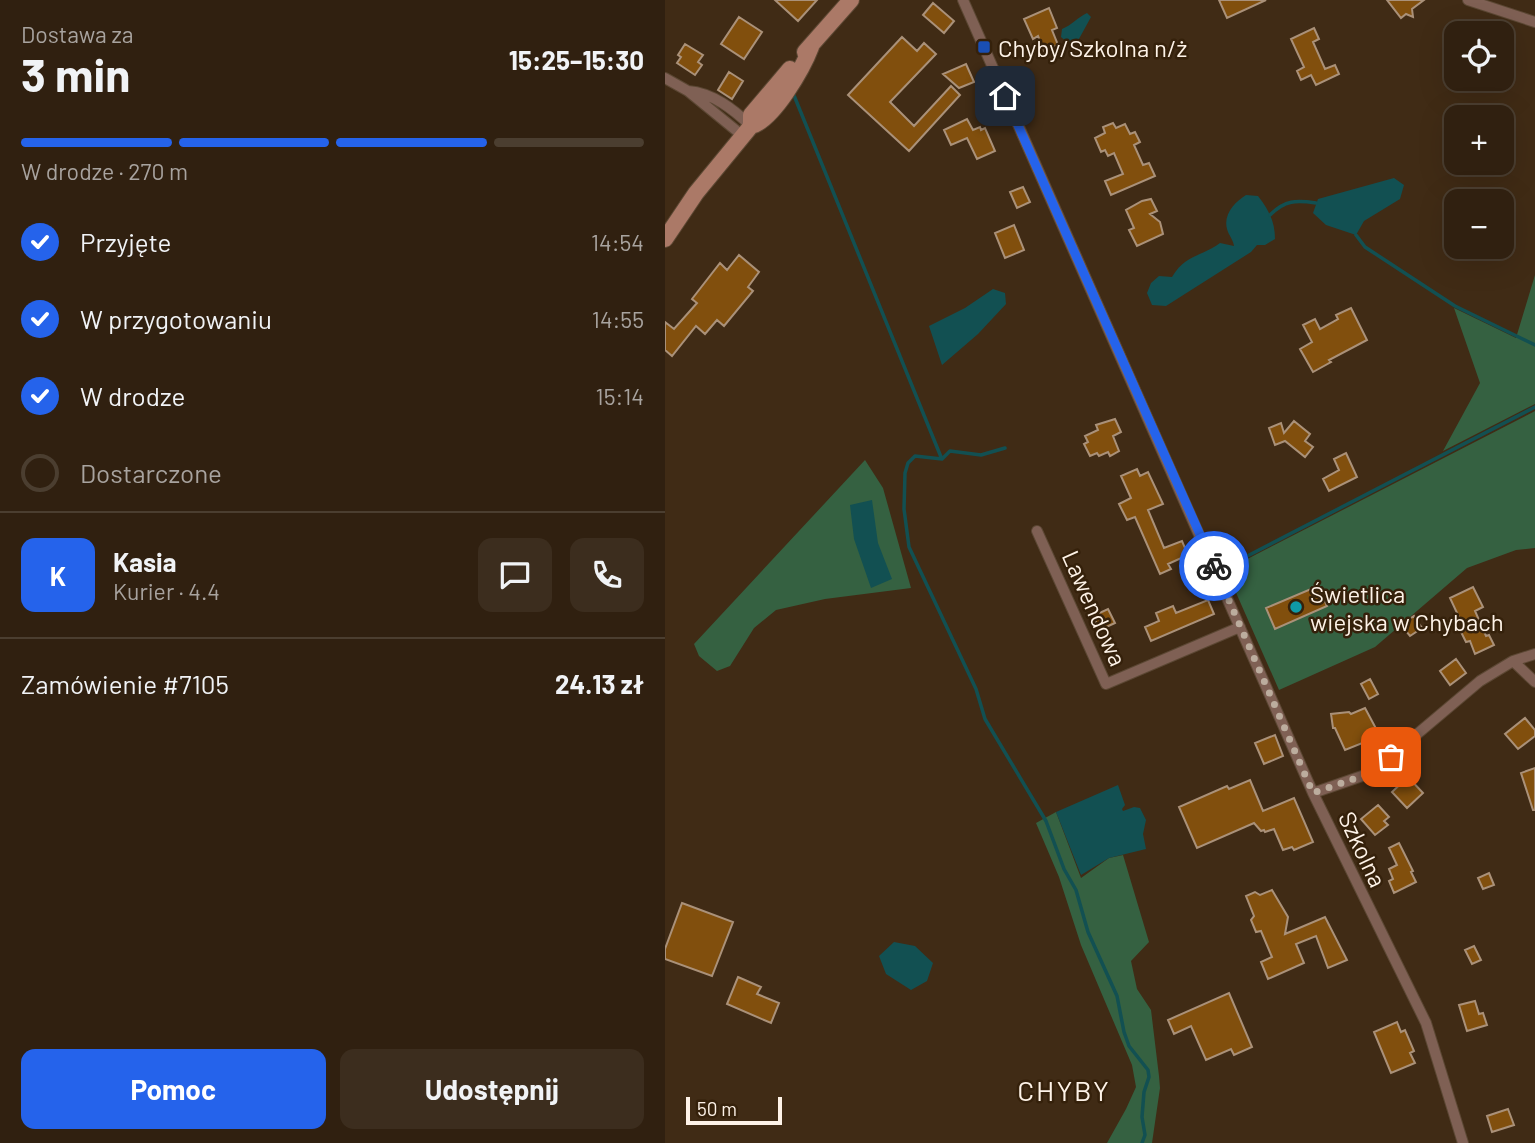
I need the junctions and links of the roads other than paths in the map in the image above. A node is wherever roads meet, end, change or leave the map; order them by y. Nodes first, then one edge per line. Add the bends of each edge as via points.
1 (851, 0) edge
2 (963, 0) edge
3 (1468, 0) edge
4 (1535, 22) edge
5 (665, 78) edge
6 (747, 130) junction
7 (696, 193) junction
8 (665, 219) edge
9 (665, 239) edge
10 (1037, 531) dead end
11 (1240, 627) junction
12 (1535, 654) edge
13 (1513, 661) junction
14 (1535, 682) edge
15 (1313, 793) junction
16 (1463, 1143) edge

1 - 6 street via 811,47 777,103
2 - 11 street, Szkolna
3 - 4 street
5 - 6 street via 723,103
6 - 7 street
7 - 8 street
7 - 9 street
10 - 11 street, Lawendowa via 1106,684
11 - 15 street, Szkolna
12 - 13 street
13 - 14 street
13 - 15 street via 1480,681 1378,767
15 - 16 street, Szkolna via 1426,1023

